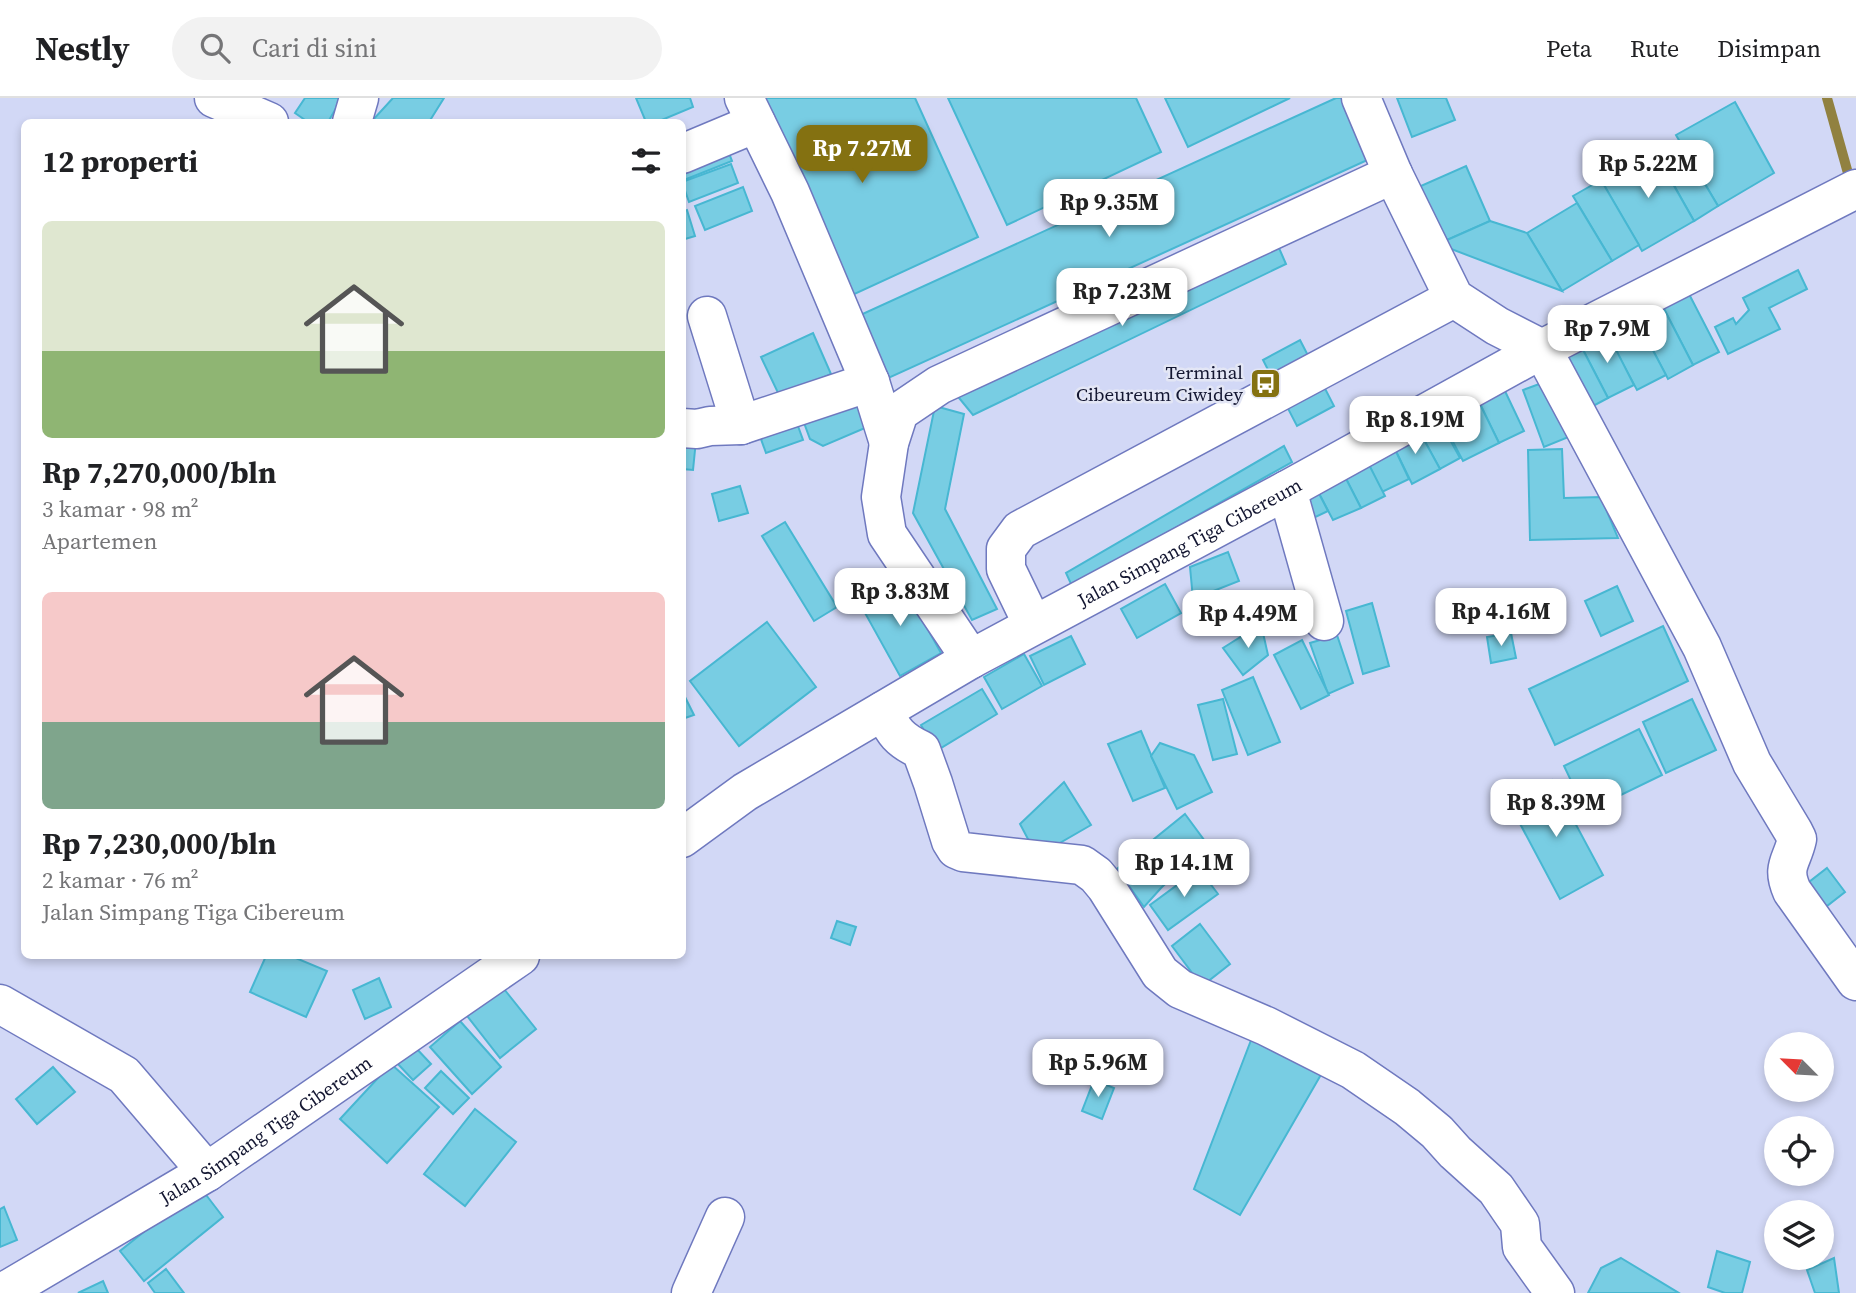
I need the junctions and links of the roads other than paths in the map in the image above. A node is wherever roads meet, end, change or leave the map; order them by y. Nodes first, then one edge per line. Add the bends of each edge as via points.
1 (214, 98) edge
2 (359, 98) edge
3 (1361, 98) edge
4 (750, 111) edge
5 (262, 119) edge
6 (353, 119) edge
7 (686, 151) edge
8 (1393, 174) junction
9 (1856, 189) edge
10 (1454, 299) junction
11 (707, 316) dead end
12 (1542, 349) junction
13 (870, 382) junction
14 (741, 425) junction
15 (686, 428) edge
16 (889, 443) junction
17 (1287, 490) junction
18 (1324, 621) dead end
19 (1033, 625) junction
20 (971, 659) junction
21 (883, 711) junction
22 (686, 835) edge
23 (516, 959) edge
24 (1856, 981) edge
25 (0, 1004) edge
26 (207, 1172) junction
27 (725, 1217) dead end
28 (2, 1293) edge
29 (691, 1293) edge
30 (1555, 1293) edge

1 - 5 street
2 - 6 street
3 - 8 street
4 - 7 street
4 - 13 street via 790,192
8 - 10 street
8 - 16 street via 939,385 899,412
9 - 12 street, Jalan Simpang Tiga Cibereum
10 - 12 street
10 - 19 street via 1020,530 1006,549 1006,569
11 - 14 street
12 - 17 street, Jalan Simpang Tiga Cibereum
12 - 24 street via 1702,647 1752,763 1797,839 1787,865 1792,891
13 - 14 street
13 - 16 street
14 - 15 street
16 - 20 street via 881,497 887,534
17 - 18 street
17 - 19 street, Jalan Simpang Tiga Cibereum
19 - 20 street, Jalan Simpang Tiga Cibereum
20 - 21 street, Jalan Simpang Tiga Cibereum
21 - 22 street, Jalan Simpang Tiga Cibereum via 745,792
21 - 30 street via 905,742 921,750 956,849 1082,865 1096,875 1160,973 1180,989 1353,1070 1437,1132 1496,1189 1520,1224 1522,1247
23 - 26 street, Jalan Simpang Tiga Cibereum
25 - 26 street via 124,1075
26 - 28 street, Jalan Simpang Tiga Cibereum
27 - 29 street

